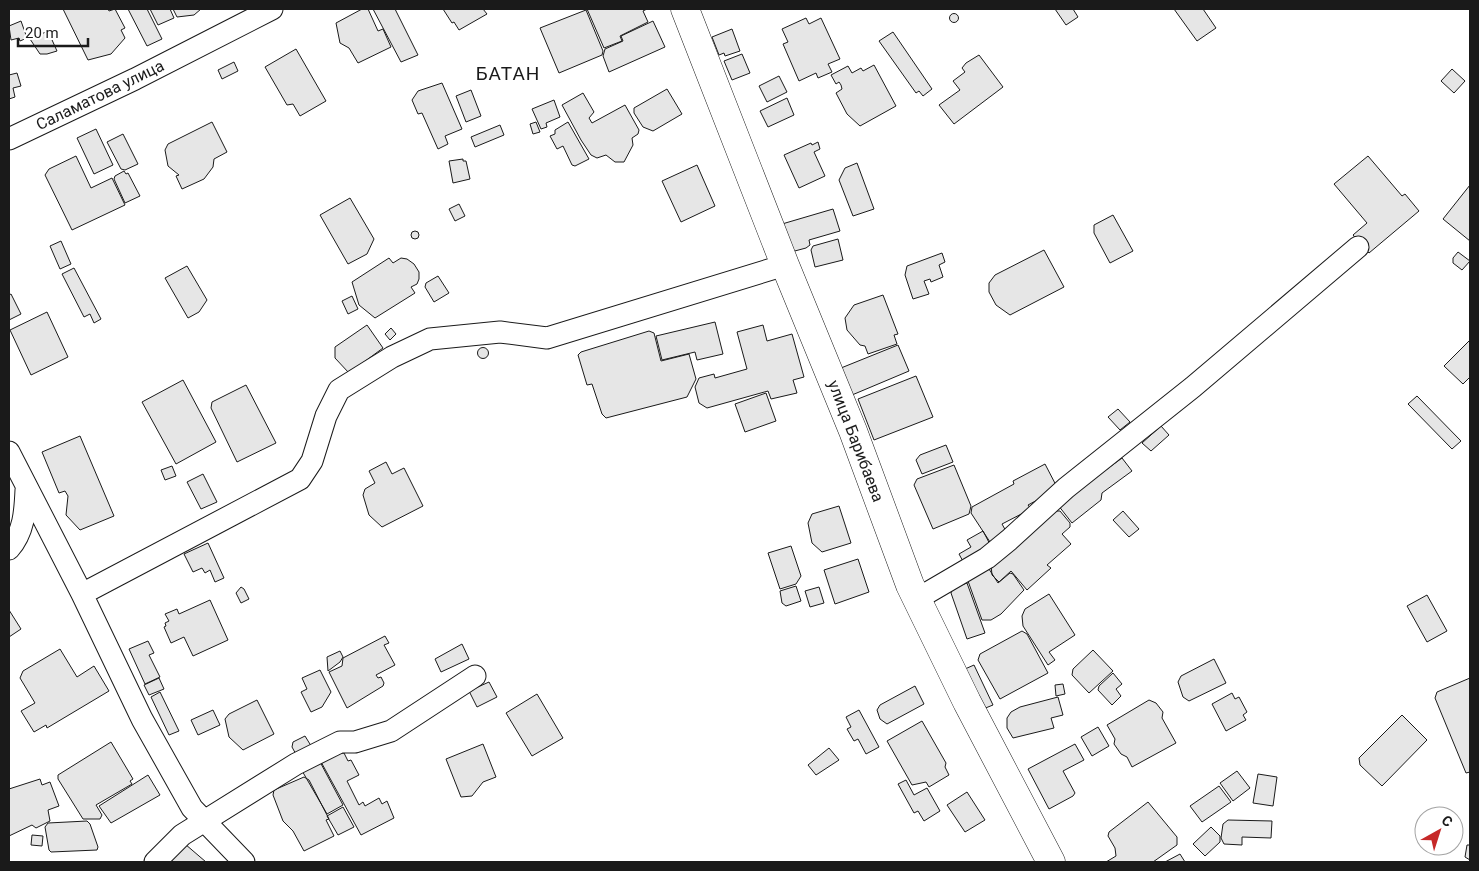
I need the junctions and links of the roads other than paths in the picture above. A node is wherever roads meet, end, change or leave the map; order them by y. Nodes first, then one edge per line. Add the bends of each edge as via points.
1 (272, 9) edge
2 (685, 9) edge
3 (9, 139) edge
4 (1358, 247) dead end
5 (785, 265) junction
6 (9, 452) edge
7 (26, 489) junction
8 (9, 549) edge
9 (82, 594) junction
10 (917, 599) junction
11 (475, 676) dead end
12 (204, 821) junction
13 (155, 862) edge
14 (244, 862) edge
15 (1051, 862) edge

1 - 3 street, Саламатова улица
2 - 5 street, улица Барибаева
4 - 10 street via 1193,387 1066,488 987,558
5 - 9 street via 547,338 500,332 430,339 392,357 339,390 326,416 312,461 300,479
5 - 10 street, улица Барибаева
6 - 7 street
7 - 8 street via 18,539
7 - 9 street
9 - 12 street via 142,719 192,808
10 - 15 street, улица Барибаева
11 - 12 street via 390,731 327,748
12 - 13 street via 182,834
12 - 14 street

